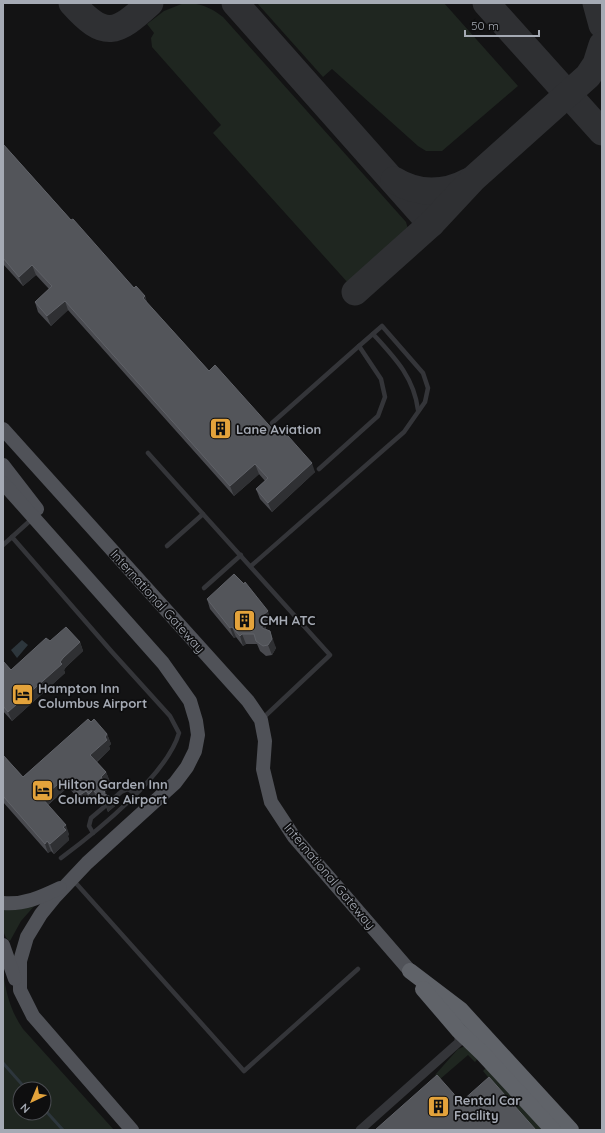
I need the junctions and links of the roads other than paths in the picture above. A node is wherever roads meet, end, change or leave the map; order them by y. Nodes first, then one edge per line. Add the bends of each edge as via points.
1 (373, 334) junction
2 (359, 346) junction
3 (418, 410) junction
4 (272, 423) dead end
5 (3, 429) edge
6 (148, 453) dead end
7 (3, 465) edge
8 (319, 469) dead end
9 (3, 483) edge
10 (203, 514) junction
11 (34, 517) junction
12 (12, 537) junction
13 (3, 545) edge
14 (167, 546) dead end
15 (241, 555) junction
16 (251, 566) junction
17 (78, 567) junction
18 (204, 588) dead end
19 (261, 720) junction
20 (136, 794) junction
21 (111, 801) edge
22 (104, 807) edge
23 (93, 833) junction
24 (61, 858) dead end
25 (69, 882) junction
26 (3, 903) edge
27 (3, 945) edge
28 (358, 969) dead end
29 (410, 972) junction
30 (20, 990) junction
31 (459, 1031) junction
32 (132, 1130) edge
33 (360, 1130) edge
34 (553, 1130) edge
35 (571, 1130) edge

1 - 2 lane
1 - 3 lane via 394,357 409,379 416,395
1 - 3 lane via 382,326 423,373 428,388 425,402
2 - 4 lane
2 - 8 lane via 381,379 385,397 378,416
3 - 16 lane via 404,432
5 - 19 main road, International Gateway via 248,701
6 - 10 lane
7 - 17 main road
9 - 11 main road
10 - 14 lane
10 - 15 lane
11 - 12 lane
11 - 17 main road
12 - 13 lane
12 - 20 lane via 176,724 179,733 176,744 162,766
15 - 16 lane
15 - 18 lane
16 - 19 lane via 330,655
17 - 25 main road via 182,687 190,701 198,735 187,767 175,783
19 - 29 main road, International Gateway via 265,741 263,769 271,802 294,837
20 - 21 lane via 128,789
20 - 23 lane
22 - 23 lane via 91,818 89,826
23 - 24 lane
25 - 26 main road via 37,899 13,904
25 - 28 lane via 244,1071
25 - 30 main road via 41,914 27,936 20,961
27 - 30 main road
29 - 31 highway
29 - 35 highway, International Gateway via 460,1009
30 - 32 main road via 28,1010 37,1022
31 - 33 street via 459,1042
31 - 34 highway

